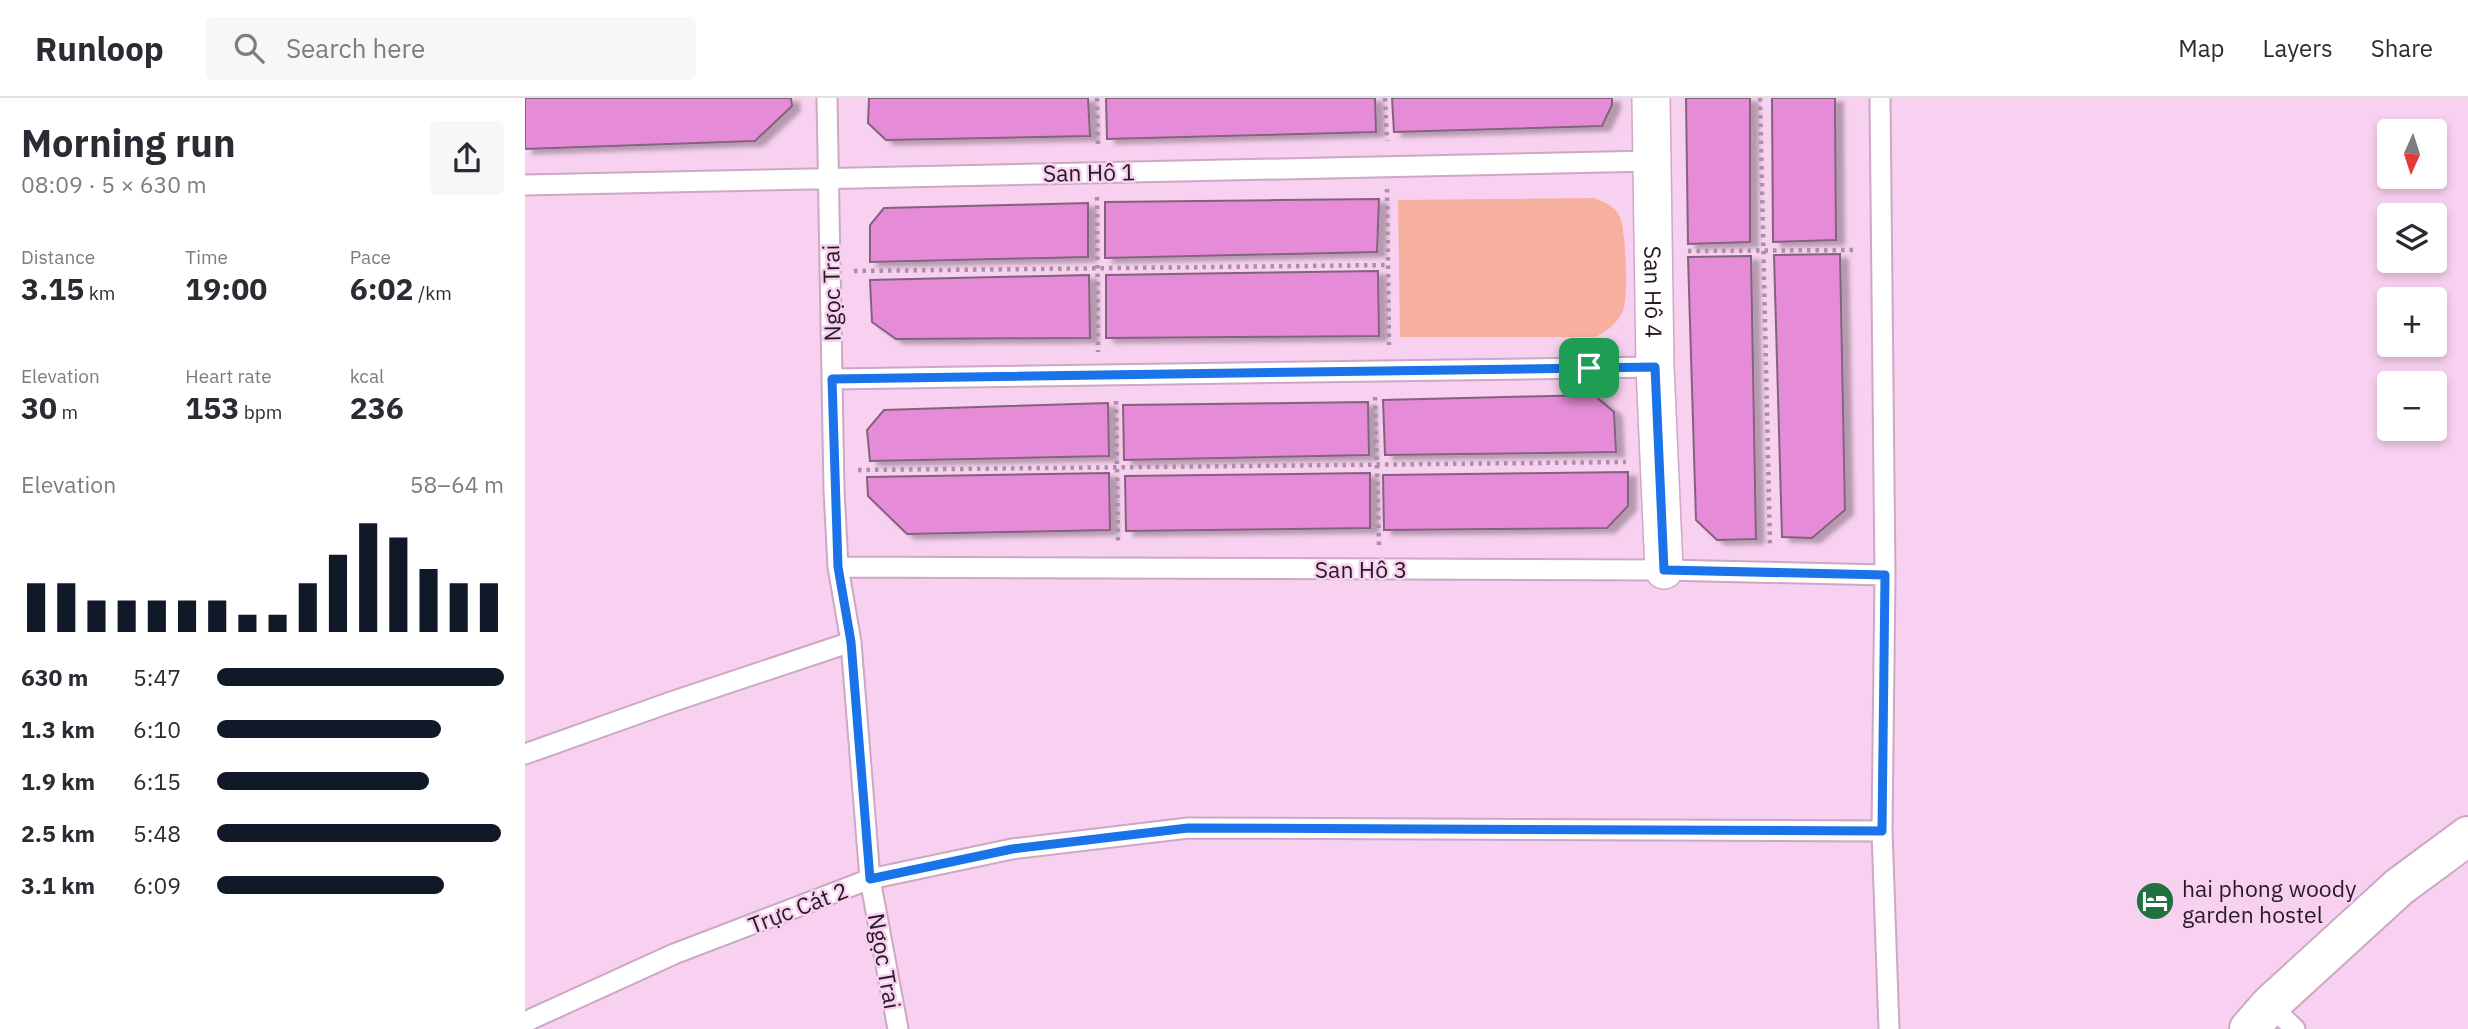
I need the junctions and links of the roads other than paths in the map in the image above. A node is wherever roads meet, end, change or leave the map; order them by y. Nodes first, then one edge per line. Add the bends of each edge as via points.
1 (827, 98) edge
2 (1651, 98) edge
3 (1880, 98) edge
4 (1653, 161) junction
5 (830, 177) junction
6 (525, 185) edge
7 (1655, 367) junction
8 (832, 379) junction
9 (838, 567) junction
10 (1664, 570) junction
11 (1885, 575) junction
12 (851, 642) junction
13 (525, 754) edge
14 (1882, 831) junction
15 (2468, 836) edge
16 (870, 879) junction
17 (2271, 1021) edge
18 (525, 1022) edge
19 (898, 1029) edge
20 (1889, 1029) edge

1 - 5 lane, Ngọc Trai
2 - 4 street, San Hô 4
3 - 11 lane
4 - 5 lane, San Hô 1
4 - 7 street, San Hô 4
5 - 6 lane, San Hô 1
5 - 8 lane, Ngọc Trai
7 - 8 lane
7 - 10 street, San Hô 4
8 - 9 lane, Ngọc Trai
9 - 10 lane, San Hô 3
9 - 12 lane, Ngọc Trai
10 - 11 lane, San Hô 3
11 - 14 lane
12 - 13 lane
12 - 16 lane, Ngọc Trai
14 - 16 lane, Trực Cát 2 via 1188,828 1012,849
14 - 20 lane
15 - 17 street via 2399,887
16 - 18 lane, Trực Cát 2 via 674,954
16 - 19 lane, Ngọc Trai

